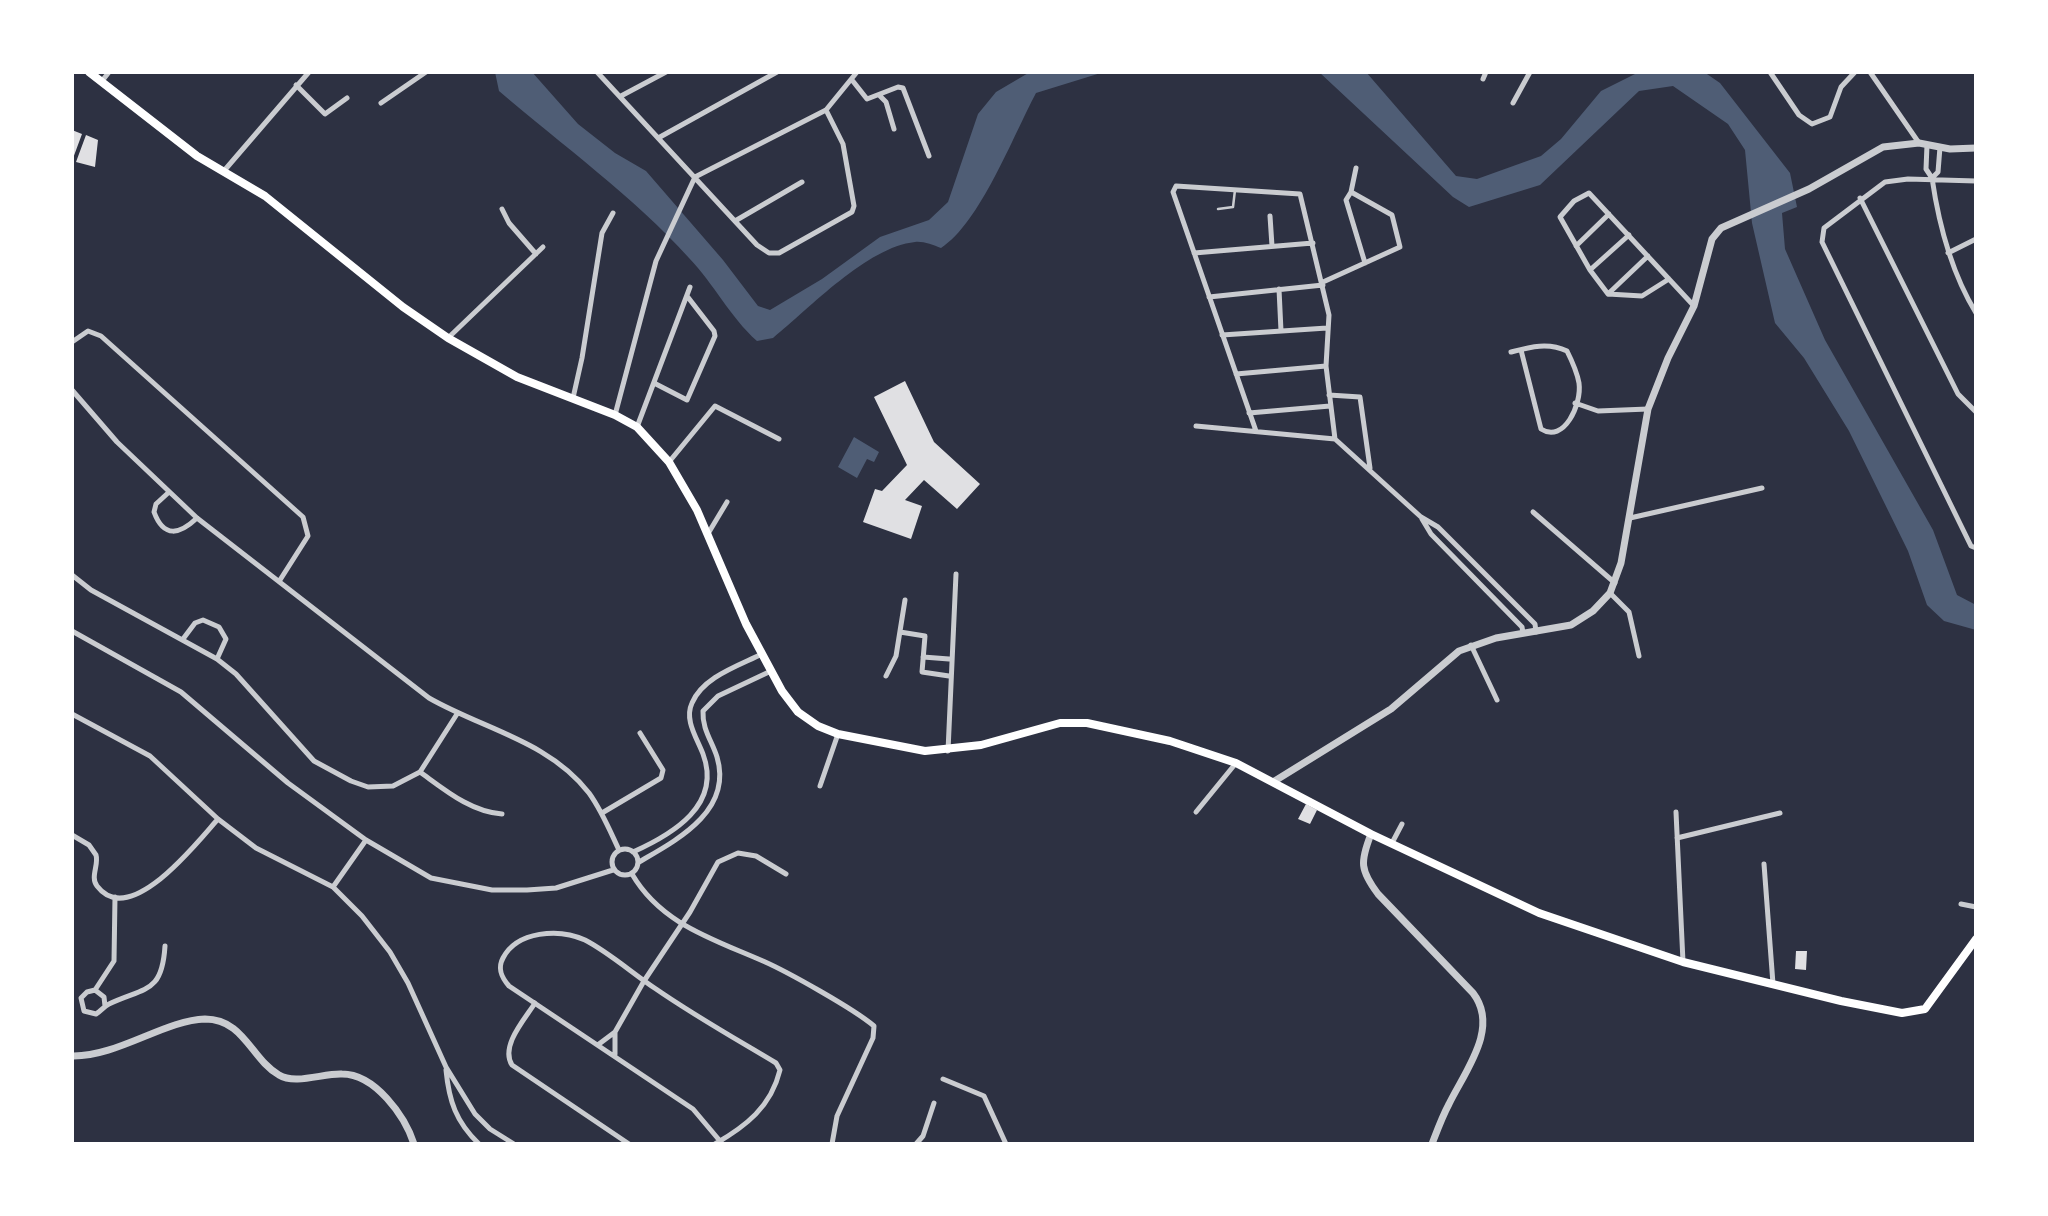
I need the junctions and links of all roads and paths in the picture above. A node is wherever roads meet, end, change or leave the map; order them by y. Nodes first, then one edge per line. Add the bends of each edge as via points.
1 (89, 72) edge
2 (109, 72) edge
3 (309, 72) edge
4 (426, 72) edge
5 (597, 72) edge
6 (666, 72) edge
7 (777, 72) edge
8 (857, 72) edge
9 (1486, 72) edge
10 (1530, 72) edge
11 (1770, 72) edge
12 (1855, 72) edge
13 (1870, 72) edge
14 (1483, 79) dead end
15 (852, 80) junction
16 (102, 81) junction
17 (296, 86) junction
18 (621, 96) junction
19 (880, 96) junction
20 (346, 97) dead end
21 (381, 103) dead end
22 (1513, 103) dead end
23 (826, 110) junction
24 (894, 129) dead end
25 (660, 137) junction
26 (1923, 144) junction
27 (1940, 146) junction
28 (1976, 148) edge
29 (929, 156) dead end
30 (1356, 168) dead end
31 (223, 172) junction
32 (695, 177) junction
33 (1933, 179) junction
34 (1976, 181) edge
35 (802, 182) dead end
36 (1235, 188) junction
37 (1351, 192) junction
38 (1860, 198) junction
39 (502, 209) dead end
40 (1219, 209) dead end
41 (613, 213) dead end
42 (1609, 215) junction
43 (1270, 216) dead end
44 (734, 221) junction
45 (1629, 235) junction
46 (1976, 239) edge
47 (1313, 243) junction
48 (1272, 246) junction
49 (1576, 246) junction
50 (543, 247) dead end
51 (1194, 253) junction
52 (1948, 253) junction
53 (536, 254) junction
54 (1648, 257) junction
55 (1365, 263) junction
56 (1590, 270) junction
57 (1669, 279) junction
58 (1323, 283) junction
59 (690, 287) dead end
60 (1279, 289) junction
61 (1608, 294) junction
62 (687, 296) junction
63 (1209, 297) junction
64 (1974, 303) edge
65 (1694, 306) junction
66 (1976, 313) edge
67 (1327, 328) junction
68 (1281, 331) junction
69 (1222, 335) junction
70 (448, 338) junction
71 (72, 342) edge
72 (1521, 350) junction
73 (1511, 352) dead end
74 (1326, 366) junction
75 (1236, 373) junction
76 (654, 383) junction
77 (72, 390) edge
78 (1329, 395) junction
79 (573, 398) junction
80 (1575, 403) junction
81 (1330, 406) junction
82 (1648, 409) junction
83 (1976, 412) edge
84 (1249, 413) junction
85 (615, 415) junction
86 (1196, 426) dead end
87 (637, 427) junction
88 (1256, 431) junction
89 (779, 439) dead end
90 (1335, 439) junction
91 (669, 462) junction
92 (1370, 468) junction
93 (1762, 488) dead end
94 (168, 493) junction
95 (727, 502) dead end
96 (1533, 512) dead end
97 (1421, 517) junction
98 (197, 518) junction
99 (1630, 518) junction
100 (709, 532) junction
101 (1976, 548) edge
102 (956, 574) dead end
103 (72, 575) edge
104 (280, 580) junction
105 (1615, 583) junction
106 (1610, 593) junction
107 (905, 600) dead end
108 (72, 631) edge
109 (900, 632) junction
110 (1536, 632) junction
111 (1523, 633) junction
112 (183, 639) junction
113 (1471, 645) junction
114 (762, 654) junction
115 (1639, 656) dead end
116 (923, 657) junction
117 (217, 659) junction
118 (949, 659) junction
119 (771, 671) junction
120 (886, 676) dead end
121 (949, 676) junction
122 (709, 682) junction
123 (718, 696) junction
124 (1497, 701) dead end
125 (72, 714) edge
126 (457, 714) junction
127 (640, 733) dead end
128 (838, 734) junction
129 (948, 751) junction
130 (1236, 763) junction
131 (420, 772) junction
132 (1273, 782) junction
133 (820, 786) dead end
134 (1676, 811) dead end
135 (602, 813) junction
136 (1196, 813) dead end
137 (1780, 813) dead end
138 (502, 814) dead end
139 (218, 819) junction
140 (1402, 824) dead end
141 (680, 826) junction
142 (686, 834) junction
143 (1371, 834) junction
144 (72, 835) edge
145 (1677, 838) junction
146 (366, 840) junction
147 (1392, 843) junction
148 (619, 850) junction
149 (633, 852) junction
150 (639, 862) junction
151 (1764, 864) dead end
152 (614, 870) junction
153 (632, 874) junction
154 (786, 874) dead end
155 (333, 887) junction
156 (115, 897) junction
157 (1961, 904) dead end
158 (1976, 907) edge
159 (681, 924) junction
160 (1976, 939) edge
161 (165, 946) dead end
162 (1683, 962) junction
163 (644, 981) junction
164 (1773, 984) junction
165 (95, 990) junction
166 (535, 1003) junction
167 (105, 1006) junction
168 (615, 1032) junction
169 (599, 1044) junction
170 (615, 1054) junction
171 (72, 1056) edge
172 (446, 1067) junction
173 (943, 1079) dead end
174 (934, 1103) dead end
175 (719, 1143) edge
176 (414, 1144) edge
177 (479, 1144) edge
178 (514, 1144) edge
179 (629, 1144) edge
180 (832, 1144) edge
181 (916, 1144) edge
182 (1006, 1144) edge
183 (1432, 1144) edge

1 - 16 main road
2 - 16 street
3 - 17 street
4 - 21 street
5 - 18 street
6 - 18 street
7 - 25 street
8 - 15 street
9 - 14 street
10 - 22 street
11 - 12 street via 1799,115 1812,124 1830,117 1842,87
13 - 26 street
15 - 19 street via 865,98
15 - 23 street
16 - 31 main road
17 - 20 street via 324,114
17 - 31 street
18 - 25 street
19 - 24 street
19 - 29 street via 903,89
23 - 32 street
23 - 44 street via 843,145 855,206 852,212 779,253 769,253
25 - 32 street
26 - 27 street
26 - 33 street via 1927,173
26 - 65 street via 1883,147 1809,189 1726,223 1712,239
27 - 28 street
27 - 33 street
30 - 37 street
31 - 70 main road via 265,196
32 - 44 street
32 - 85 street via 665,238
33 - 34 street
33 - 38 street via 1885,182
33 - 52 street
35 - 44 street
36 - 40 lane via 1233,207
36 - 47 street via 1299,193
36 - 51 street via 1176,186 1173,192
37 - 55 street via 1346,200
37 - 55 street via 1392,215 1400,247
38 - 83 street via 1958,394
38 - 101 street via 1824,228 1822,242 1971,546
39 - 53 street
41 - 79 street via 602,233
42 - 45 street
42 - 49 street
42 - 49 street via 1589,193 1574,201 1559,217
43 - 48 street
45 - 54 street
45 - 56 street
46 - 52 street
47 - 48 street
47 - 58 street
48 - 51 street
49 - 56 street
50 - 53 street
51 - 63 street
52 - 64 street
53 - 70 street
54 - 57 street
54 - 61 street
55 - 58 street
56 - 61 street
57 - 61 street via 1642,296
57 - 65 street
58 - 60 street
58 - 67 street
59 - 62 street
60 - 63 street
60 - 68 street
62 - 76 street
62 - 76 street via 715,336 687,400
63 - 69 street
64 - 66 street
65 - 82 street
67 - 68 street
67 - 74 street
68 - 69 street
69 - 75 street
70 - 79 main road via 517,377
71 - 104 street via 88,331 101,336 303,517 308,536
72 - 73 street
72 - 80 street via 1544,345 1567,351 1579,384
72 - 80 street via 1541,429 1549,434 1564,429
74 - 75 street
74 - 78 street
75 - 84 street
76 - 87 street
77 - 94 street
78 - 81 street
78 - 92 street via 1360,397
79 - 85 main road
80 - 82 street via 1598,411
81 - 84 street
81 - 90 street
82 - 99 street
84 - 88 street
85 - 87 main road
86 - 88 street
87 - 91 main road
88 - 90 street
89 - 91 street via 715,406
90 - 92 street
91 - 100 main road
92 - 97 street
93 - 99 street
94 - 98 street
94 - 98 street via 154,512 166,528 182,531
95 - 100 street
96 - 105 street
97 - 110 street via 1438,527 1535,624
97 - 111 street via 1431,534 1522,626
98 - 104 street
99 - 105 street
100 - 114 main road
102 - 118 street
103 - 112 street
104 - 126 street via 429,698
105 - 106 street
106 - 110 street via 1572,625
106 - 115 street via 1629,612
107 - 109 street
108 - 146 street via 181,692 288,783
109 - 116 street via 925,636
109 - 120 street
110 - 111 street
111 - 113 street
112 - 117 street
112 - 117 street via 203,620 219,627 226,639
113 - 124 street
113 - 132 street via 1442,663 1391,709
114 - 119 main road
114 - 122 street
116 - 118 street
116 - 121 street via 922,672
117 - 131 street via 314,761 351,781 382,788
118 - 121 street
119 - 123 street
119 - 128 main road via 798,712
121 - 129 street
122 - 123 street
122 - 141 street via 690,705 689,719 704,756 707,782 697,808
123 - 142 street via 703,711 702,722 717,756 717,790 706,815
125 - 139 street via 150,756
126 - 131 street
126 - 135 street via 529,743 551,757 580,783
127 - 135 street via 663,771 661,778
128 - 129 main road via 898,747
128 - 133 street
129 - 130 main road via 1060,723 1087,723 1170,741
130 - 132 main road
130 - 136 street
131 - 138 street via 487,813
132 - 143 main road
134 - 145 street
135 - 148 street
137 - 145 street
139 - 155 street via 256,848
139 - 156 street via 164,878 133,895
140 - 147 street
141 - 142 street
141 - 149 street
142 - 150 street
143 - 147 main road
143 - 183 street via 1362,856 1364,876 1473,993 1483,1011 1477,1051
144 - 156 street via 96,855 97,887
145 - 162 street
146 - 152 street via 431,878 492,890 556,887
146 - 155 street
147 - 162 main road via 1539,914
148 - 149 street
148 - 152 street via 612,861
149 - 150 street
150 - 153 street
151 - 164 street
152 - 153 street via 622,876
153 - 159 street via 656,905
154 - 159 street via 756,856 738,853 718,862
155 - 172 street via 390,952
156 - 165 street via 114,961
157 - 158 street
159 - 163 street
159 - 180 street via 763,961 874,1026 873,1038 837,1116
160 - 164 main road via 1933,1001 1913,1012 1879,1010
161 - 167 street via 164,968 154,984
162 - 164 main road
163 - 166 street via 584,940 544,934 525,938 501,961 501,978
163 - 168 street
163 - 175 street via 779,1066 763,1108
165 - 167 street via 102,994
165 - 167 street via 83,995 84,1011 96,1014
166 - 169 street
166 - 179 street via 509,1046 508,1059
168 - 169 street
168 - 170 street
169 - 170 street
170 - 175 street via 693,1109
171 - 176 street via 125,1045 189,1022 222,1022 235,1029 279,1076 343,1073 374,1086 404,1121
172 - 177 street via 449,1099 463,1129
172 - 178 street via 475,1114
173 - 182 street via 984,1096
174 - 181 street

